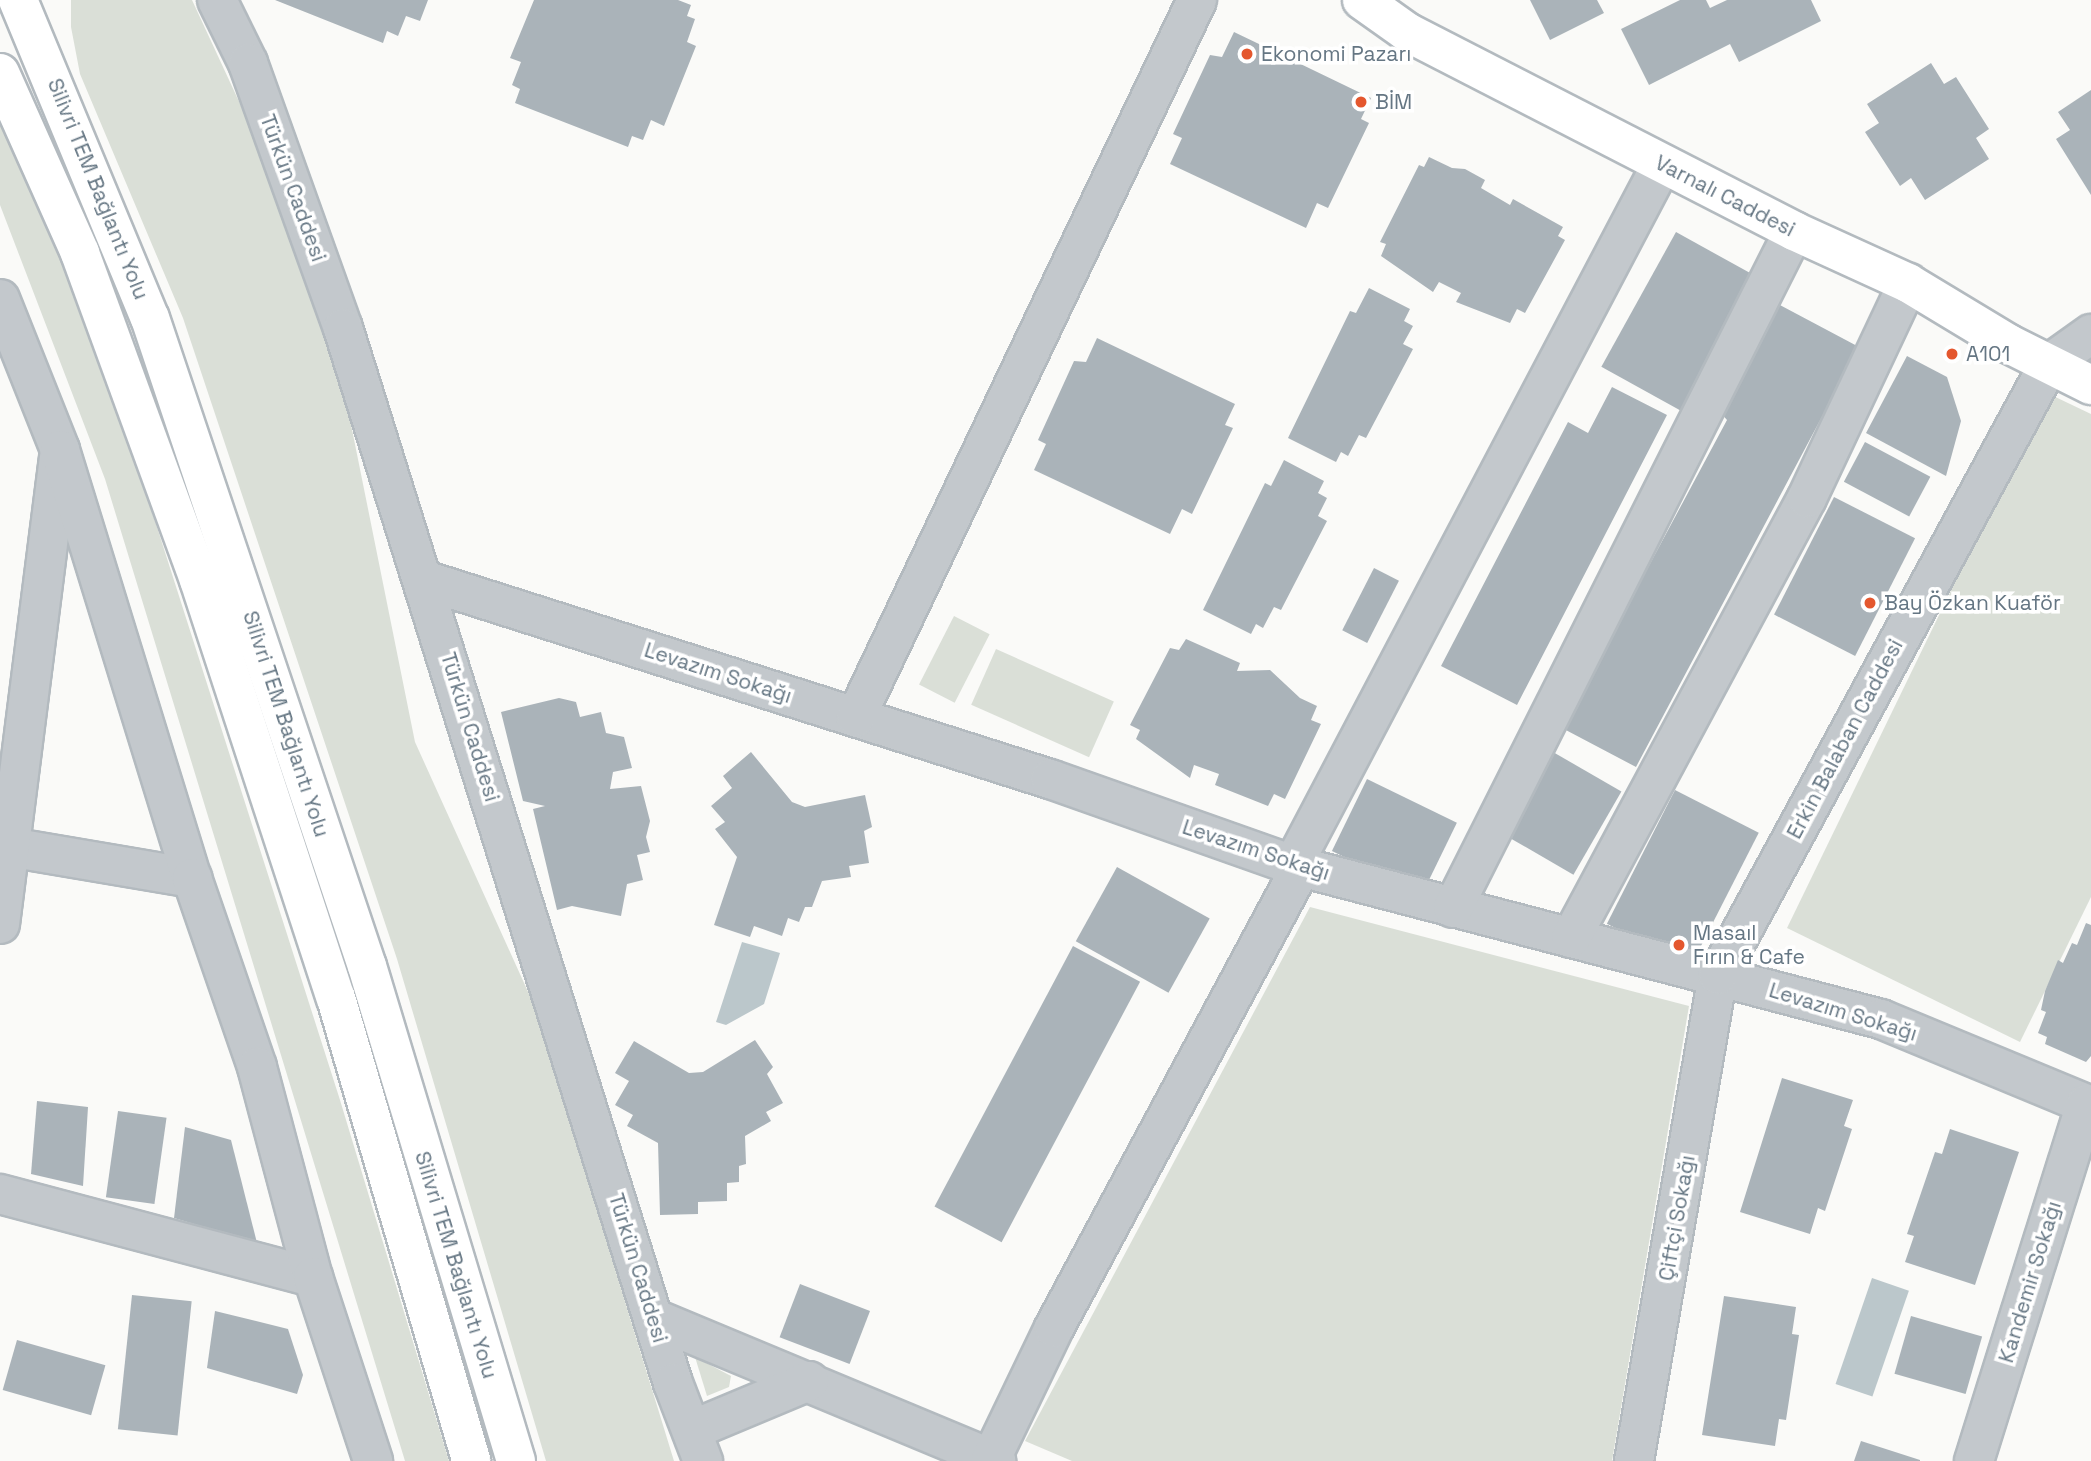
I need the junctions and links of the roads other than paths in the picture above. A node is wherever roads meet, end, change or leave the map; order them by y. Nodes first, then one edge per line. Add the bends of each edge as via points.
1 (18, 0) edge
2 (46, 0) edge
3 (217, 0) edge
4 (1197, 0) edge
5 (1362, 0) edge
6 (40, 49) junction
7 (0, 73) edge
8 (1662, 164) junction
9 (1794, 231) junction
10 (1908, 284) junction
11 (0, 299) edge
12 (2091, 334) edge
13 (2049, 364) junction
14 (2091, 385) edge
15 (60, 450) junction
16 (424, 580) junction
17 (856, 717) junction
18 (9, 847) junction
19 (1296, 868) junction
20 (192, 878) junction
21 (1453, 908) junction
22 (0, 925) edge
23 (1571, 937) junction
24 (1718, 975) junction
25 (2089, 1105) edge
26 (0, 1194) edge
27 (313, 1277) junction
28 (653, 1318) junction
29 (808, 1381) junction
30 (697, 1446) edge
31 (993, 1460) edge
32 (373, 1461) edge
33 (471, 1461) edge
34 (516, 1461) edge
35 (1634, 1461) edge
36 (1974, 1461) edge

1 - 6 main road, Silivri TEM Bağlantı Yolu
2 - 6 main road
3 - 16 street, Türkün Caddesi via 248,64 330,290
4 - 17 street
5 - 8 main road, Varnalı Caddesi via 1408,32
6 - 34 main road, Silivri TEM Bağlantı Yolu via 155,331 368,966
7 - 33 main road, Silivri TEM Bağlantı Yolu via 80,253 199,580 337,998
8 - 9 main road, Varnalı Caddesi
8 - 19 street
9 - 10 main road, Varnalı Caddesi
9 - 21 street
10 - 13 main road, Varnalı Caddesi
10 - 23 street via 1807,498
11 - 15 street
12 - 13 street, Erkin Balaban Caddesi
13 - 14 main road, Varnalı Caddesi
13 - 24 street, Erkin Balaban Caddesi
15 - 18 street
15 - 20 street
16 - 17 street, Levazım Sokağı
16 - 28 street, Türkün Caddesi
17 - 19 street, Levazım Sokağı via 1050,779
18 - 20 street
18 - 22 street
19 - 21 street, Levazım Sokağı
19 - 31 street via 1054,1328
20 - 27 street via 257,1067
21 - 23 street, Levazım Sokağı
23 - 24 street, Levazım Sokağı
24 - 25 street, Levazım Sokağı via 1881,1019
24 - 35 street, Çiftçi Sokağı
25 - 36 street, Kandemir Sokağı
26 - 27 street
27 - 32 street
28 - 29 street
28 - 30 street, Türkün Caddesi
29 - 30 street
29 - 31 street

